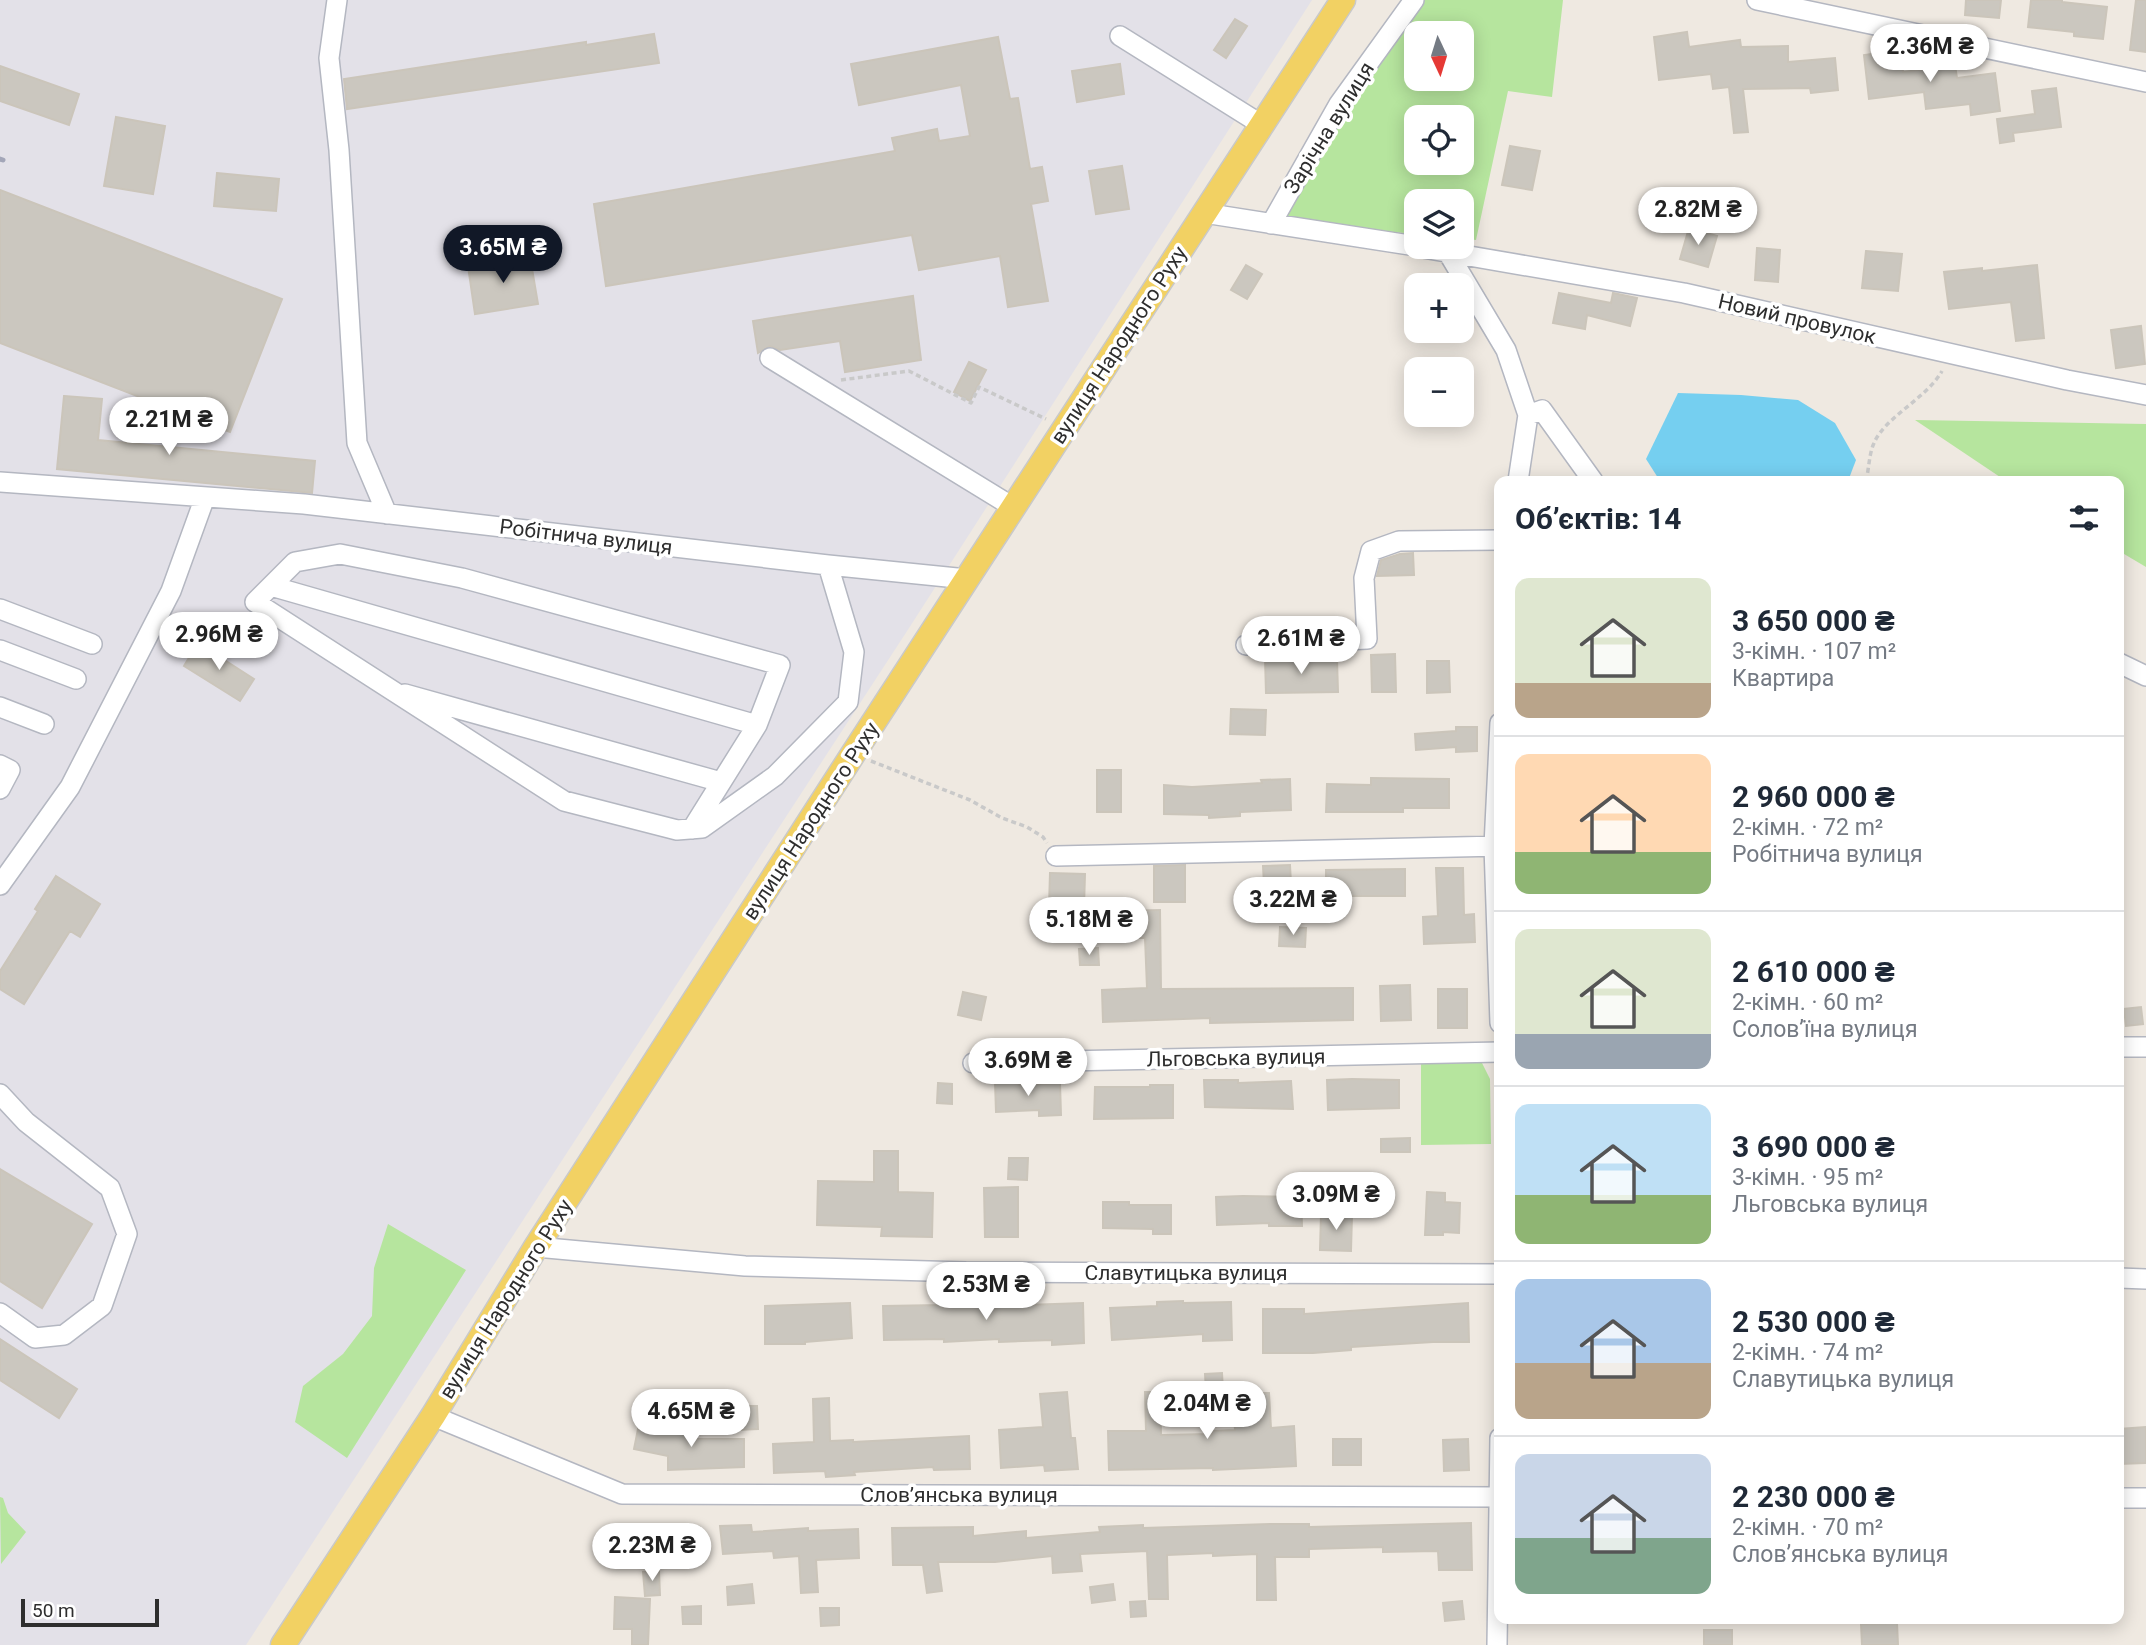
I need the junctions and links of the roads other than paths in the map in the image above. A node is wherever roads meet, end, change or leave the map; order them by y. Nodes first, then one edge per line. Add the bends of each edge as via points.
1 (337, 0) edge
2 (1343, 0) edge
3 (1414, 0) edge
4 (1758, 0) edge
5 (1120, 36) dead end
6 (2146, 82) edge
7 (1262, 125) junction
8 (1204, 213) junction
9 (1271, 224) junction
10 (1404, 245) edge
11 (1474, 256) edge
12 (1452, 259) edge
13 (769, 358) dead end
14 (2146, 396) edge
15 (1528, 415) junction
16 (1519, 476) edge
17 (1589, 476) edge
18 (0, 482) edge
19 (205, 497) junction
20 (1013, 507) junction
21 (387, 514) junction
22 (1494, 540) edge
23 (828, 565) junction
24 (967, 579) junction
25 (271, 586) junction
26 (0, 609) edge
27 (92, 644) dead end
28 (1246, 645) dead end
29 (0, 650) edge
30 (2124, 665) edge
31 (2146, 676) edge
32 (76, 679) dead end
33 (388, 689) junction
34 (0, 707) edge
35 (44, 724) dead end
36 (757, 725) junction
37 (0, 765) edge
38 (721, 782) junction
39 (0, 789) edge
40 (692, 829) junction
41 (1494, 846) edge
42 (1056, 856) road end
43 (0, 885) edge
44 (2124, 1047) edge
45 (2146, 1047) edge
46 (1494, 1052) edge
47 (973, 1063) dead end
48 (0, 1094) edge
49 (536, 1247) junction
50 (1494, 1274) edge
51 (2124, 1279) edge
52 (2146, 1279) edge
53 (0, 1313) edge
54 (433, 1416) junction
55 (1494, 1497) edge
56 (2124, 1498) edge
57 (2146, 1498) edge
58 (1497, 1624) edge
59 (284, 1645) edge
60 (1497, 1645) edge

1 - 21 street via 328,58 339,150 357,443
2 - 7 main road, вулиця Народного Руху
3 - 9 street, Зарічна вулиця via 1339,104
4 - 6 street
5 - 7 street
7 - 8 main road, вулиця Народного Руху
8 - 9 street, Новий провулок
8 - 20 main road, вулиця Народного Руху
9 - 10 street, Новий провулок
11 - 14 street, Новий провулок via 1684,293
12 - 15 street via 1506,350
13 - 20 street
15 - 16 street
15 - 17 street via 1542,410
18 - 19 street, Робітнича вулиця
19 - 21 street, Робітнича вулиця
19 - 43 street via 171,591 70,787
20 - 24 main road, вулиця Народного Руху
21 - 23 street, Робітнича вулиця
22 - 28 street via 1399,541 1371,551 1364,578 1367,639
23 - 24 street, Робітнича вулиця
23 - 40 street via 854,652 848,702 775,776 702,828
24 - 49 main road, вулиця Народного Руху
25 - 33 street via 254,602
25 - 36 street
25 - 36 street via 295,562 340,554 461,578 780,665
26 - 27 street
29 - 32 street
30 - 31 street
33 - 38 street
33 - 40 street via 564,801 677,830
34 - 35 street
36 - 38 street
37 - 39 street via 10,769
38 - 40 street
41 - 42 street
44 - 45 street
46 - 47 street, Льговська вулиця
48 - 53 street via 26,1122 110,1188 127,1234 102,1307 64,1335 35,1338
49 - 50 street, Славутицька вулиця via 800,1268
49 - 54 main road, вулиця Народного Руху
51 - 52 street
54 - 55 street, Словʼянська вулиця via 622,1493
54 - 59 main road, вулиця Народного Руху
56 - 57 street
58 - 60 street

